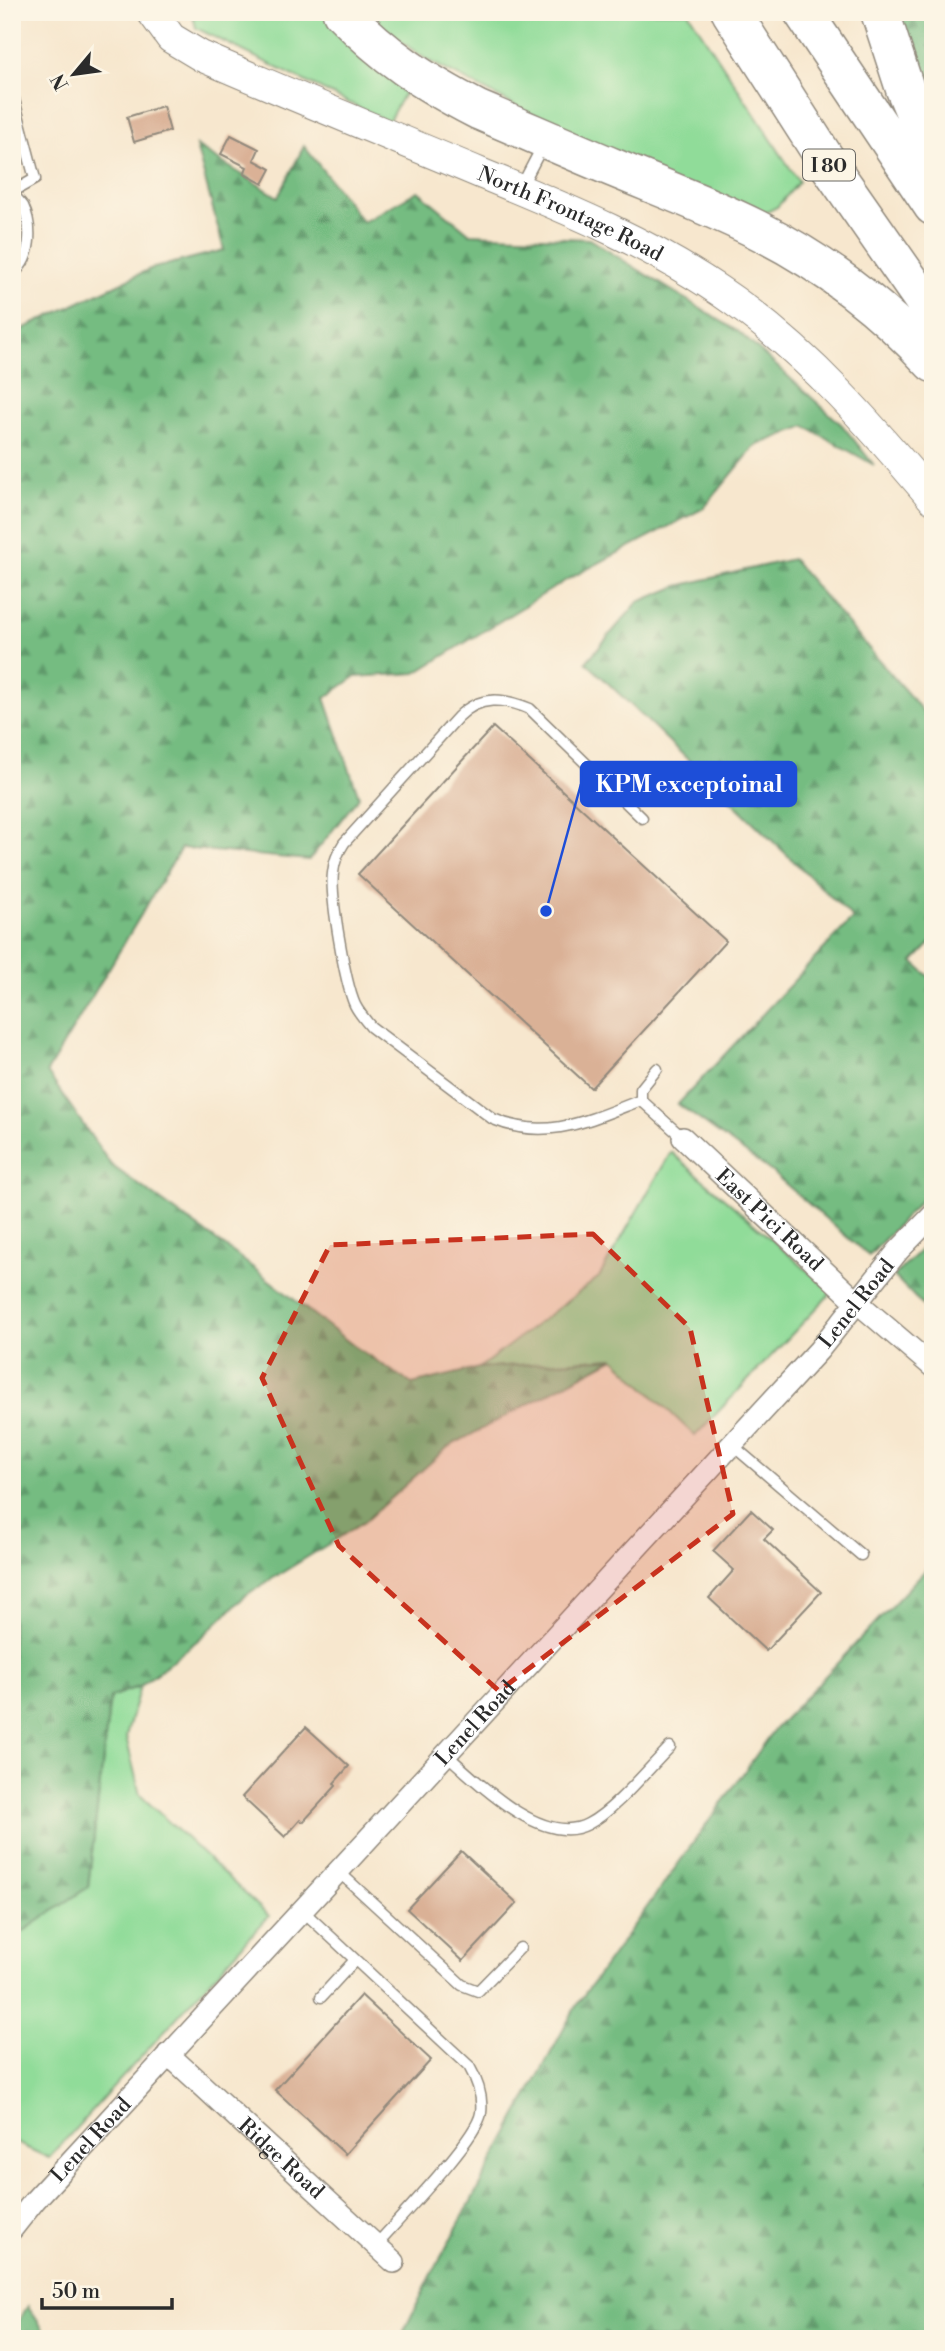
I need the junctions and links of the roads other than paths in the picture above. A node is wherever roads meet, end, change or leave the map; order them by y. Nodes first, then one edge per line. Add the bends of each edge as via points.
1 (152, 12) edge
2 (342, 12) edge
3 (731, 12) edge
4 (803, 12) edge
5 (880, 12) edge
6 (12, 92) edge
7 (546, 139) junction
8 (933, 156) edge
9 (520, 190) junction
10 (12, 192) edge
11 (933, 206) edge
12 (12, 274) edge
13 (933, 314) edge
14 (933, 363) edge
15 (933, 499) edge
16 (642, 818) dead end
17 (657, 1069) dead end
18 (641, 1100) junction
19 (683, 1138) joint
20 (933, 1214) edge
21 (857, 1302) junction
22 (933, 1367) edge
23 (731, 1444) junction
24 (861, 1555) dead end
25 (670, 1747) dead end
26 (446, 1754) junction
27 (338, 1871) junction
28 (302, 1910) junction
29 (520, 1948) dead end
30 (355, 1960) junction
31 (321, 1997) dead end
32 (168, 2054) junction
33 (12, 2229) edge
34 (376, 2245) junction
35 (394, 2262) dead end

1 - 9 main road, North Frontage Road via 171,38 201,56
2 - 7 highway via 406,69 478,110
3 - 13 highway, I 80 via 829,165
4 - 11 highway
5 - 8 highway
6 - 10 lane via 35,178
7 - 9 lane
7 - 14 highway via 715,210 801,255 863,298
9 - 15 main road, North Frontage Road via 634,240 736,302 836,388
10 - 12 lane via 23,207 29,243 20,268
16 - 18 lane via 530,709 487,700 458,717 344,843 334,862 332,883 349,985 359,1013 371,1027 493,1119 511,1126 554,1129 578,1125
17 - 18 lane via 641,1088
18 - 19 lane
19 - 21 street, East Pici Road
20 - 21 street, Lenel Road
21 - 22 street, East Pici Road
21 - 23 street, Lenel Road
23 - 24 lane
23 - 26 street, Lenel Road
25 - 26 lane via 601,1816 585,1826 560,1828 513,1811
26 - 27 street, Lenel Road
27 - 28 street, Lenel Road
27 - 29 lane via 462,1986 478,1992
28 - 30 lane
28 - 32 street, Lenel Road
30 - 31 lane
30 - 34 lane via 469,2066 480,2098 481,2114 464,2145
32 - 33 street, Lenel Road
32 - 34 street, Ridge Road
34 - 35 street, Ridge Road

